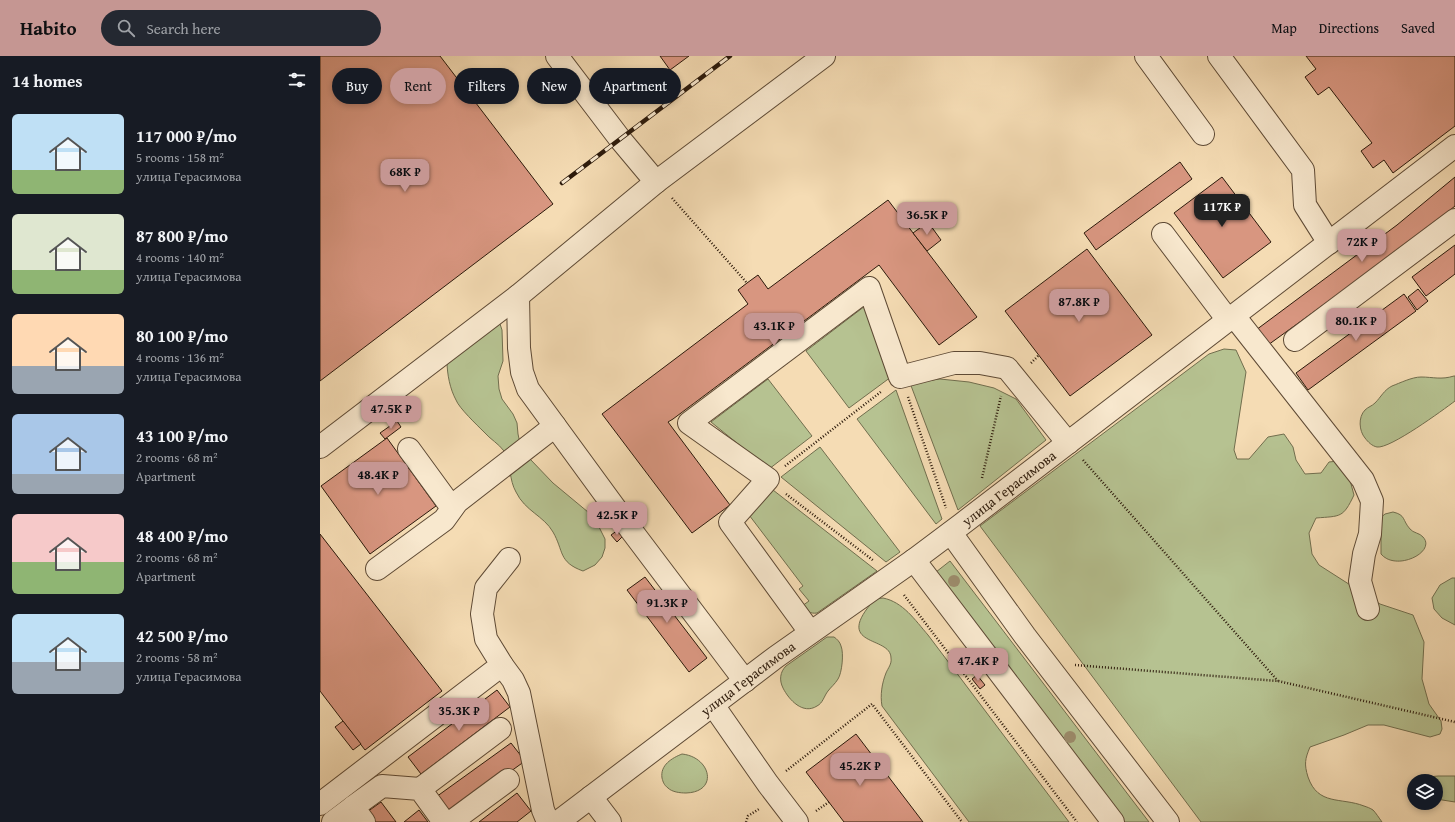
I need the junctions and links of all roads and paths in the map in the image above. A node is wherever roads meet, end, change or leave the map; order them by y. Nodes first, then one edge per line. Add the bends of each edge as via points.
1 (557, 56) edge
2 (1146, 56) edge
3 (1219, 56) edge
4 (813, 59) edge
5 (1202, 134) dead end
6 (1455, 146) edge
7 (656, 182) junction
8 (1455, 220) edge
9 (1163, 234) dead end
10 (1329, 243) junction
11 (747, 283) dead end
12 (518, 296) junction
13 (1231, 318) junction
14 (1295, 340) dead end
15 (1007, 368) junction
16 (900, 377) junction
17 (555, 426) junction
18 (1068, 443) junction
19 (320, 447) edge
20 (409, 449) dead end
21 (768, 479) junction
22 (976, 482) dead end
23 (452, 508) junction
24 (948, 511) dead end
25 (951, 532) junction
26 (509, 558) dead end
27 (914, 560) junction
28 (378, 569) dead end
29 (890, 576) junction
30 (1368, 609) dead end
31 (810, 632) junction
32 (1069, 664) dead end
33 (502, 665) junction
34 (745, 681) junction
35 (1278, 681) junction
36 (713, 705) junction
37 (1455, 722) edge
38 (500, 729) dead end
39 (508, 780) dead end
40 (768, 784) junction
41 (420, 789) junction
42 (591, 797) junction
43 (829, 802) dead end
44 (320, 804) edge
45 (358, 814) edge
46 (805, 818) edge
47 (333, 822) edge
48 (444, 822) edge
49 (451, 822) edge
50 (548, 822) edge
51 (558, 822) edge
52 (610, 822) edge
53 (962, 822) edge
54 (1076, 822) edge
55 (1113, 822) edge
56 (1168, 822) edge

1 - 7 street
2 - 5 street
3 - 10 street via 1303,170 1305,205
4 - 7 street
6 - 10 street, улица Герасимова
7 - 11 path
7 - 12 street
8 - 14 street
9 - 13 street
10 - 13 street, улица Герасимова
12 - 17 street via 522,372 528,389
12 - 19 street
13 - 18 street, улица Герасимова
13 - 30 street via 1364,480 1372,501 1370,534 1360,581
15 - 16 street via 980,363 954,363
15 - 18 street
15 - 22 path via 983,478
16 - 21 path
16 - 21 street via 869,288 689,423
16 - 24 path
17 - 23 street
17 - 34 street
18 - 25 street, улица Герасимова
18 - 35 path
20 - 23 street
21 - 29 path
21 - 31 street via 730,522
23 - 28 street via 444,520
25 - 27 street, улица Герасимова
25 - 56 street via 1024,636
26 - 33 street via 486,588 482,614 486,638
27 - 29 street, улица Герасимова
27 - 55 street
29 - 31 street, улица Герасимова
29 - 54 path
31 - 34 street, улица Герасимова
32 - 35 path
33 - 44 street
33 - 50 street via 519,693
34 - 36 street, улица Герасимова
35 - 37 path
36 - 40 street
36 - 42 street, улица Герасимова
38 - 41 street
39 - 49 street
40 - 46 street
40 - 53 path via 872,704
41 - 45 street via 382,786
41 - 48 street
42 - 51 street, улица Герасимова
42 - 52 street
43 - 46 path
45 - 47 street

